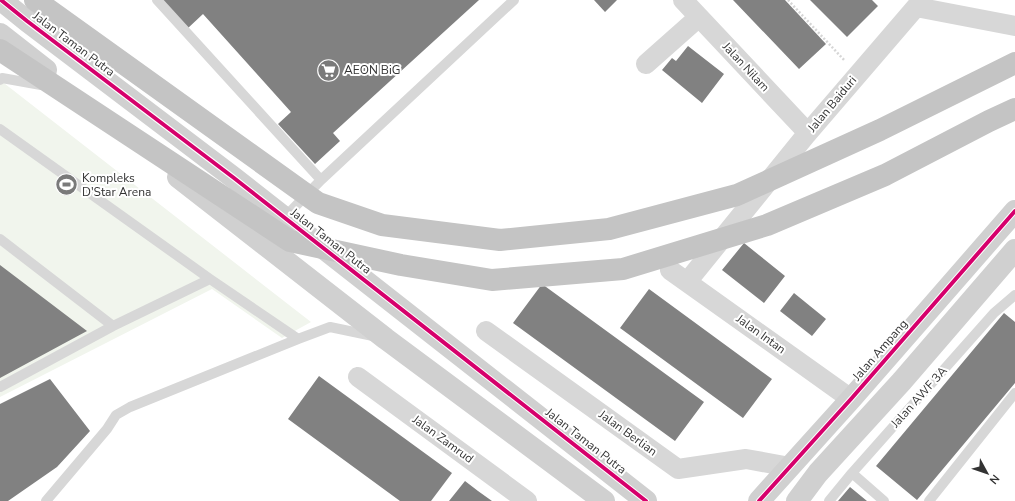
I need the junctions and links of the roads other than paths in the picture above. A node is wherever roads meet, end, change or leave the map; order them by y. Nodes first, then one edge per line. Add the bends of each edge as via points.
1 (1, 0) edge
2 (17, 0) edge
3 (157, 0) edge
4 (514, 0) edge
5 (683, 0) edge
6 (42, 4) edge
7 (912, 4) edge
8 (699, 17) junction
9 (27, 21) junction
10 (1015, 26) edge
11 (0, 34) edge
12 (0, 50) edge
13 (1015, 63) edge
14 (646, 64) dead end
15 (0, 80) edge
16 (1015, 109) edge
17 (116, 128) junction
18 (0, 129) edge
19 (808, 133) junction
20 (321, 180) junction
21 (1015, 211) edge
22 (285, 217) junction
23 (0, 239) edge
24 (260, 242) junction
25 (1015, 250) edge
26 (670, 270) dead end
27 (210, 279) junction
28 (687, 282) junction
29 (1014, 297) edge
30 (113, 326) junction
31 (486, 331) dead end
32 (386, 338) junction
33 (298, 339) junction
34 (358, 377) dead end
35 (0, 387) edge
36 (1015, 393) edge
37 (851, 399) junction
38 (790, 468) junction
39 (852, 473) junction
40 (46, 501) edge
41 (527, 501) edge
42 (604, 501) edge
43 (646, 501) edge
44 (759, 501) edge
45 (797, 501) edge
46 (828, 501) edge
47 (884, 501) edge
48 (929, 501) edge

1 - 9 street, Jalan Taman Putra
2 - 9 street
3 - 20 lane
4 - 20 lane
5 - 8 street, Jalan Nilam
6 - 13 highway via 318,203 382,224 500,240 609,229 737,195 880,130
7 - 10 street, Jalan Baiduri
7 - 19 street, Jalan Baiduri
8 - 14 street
8 - 19 street, Jalan Nilam
9 - 22 street, Jalan Taman Putra
11 - 17 street
12 - 16 highway via 290,241 402,265 492,280 623,269 767,226 885,175
15 - 17 lane via 2,78 40,84
17 - 24 street
18 - 27 lane
19 - 28 street, Jalan Baiduri
20 - 22 lane
21 - 37 street, Jalan Ampang
22 - 24 lane
22 - 43 street, Jalan Taman Putra
23 - 30 lane
24 - 32 street
25 - 45 street via 902,381 818,473
26 - 28 street, Jalan Intan
27 - 30 lane
27 - 33 lane
28 - 37 street, Jalan Intan
29 - 39 lane, Jalan AWF 3A via 994,313
30 - 35 lane
31 - 38 street, Jalan Berlian via 678,469 746,459
32 - 33 lane via 330,327
32 - 42 street
33 - 40 lane via 130,407 116,416
34 - 41 street, Jalan Zamrud
36 - 48 lane
37 - 38 street, Jalan Ampang
38 - 44 street, Jalan Ampang
39 - 46 lane, Jalan AWF 3A
39 - 47 lane

